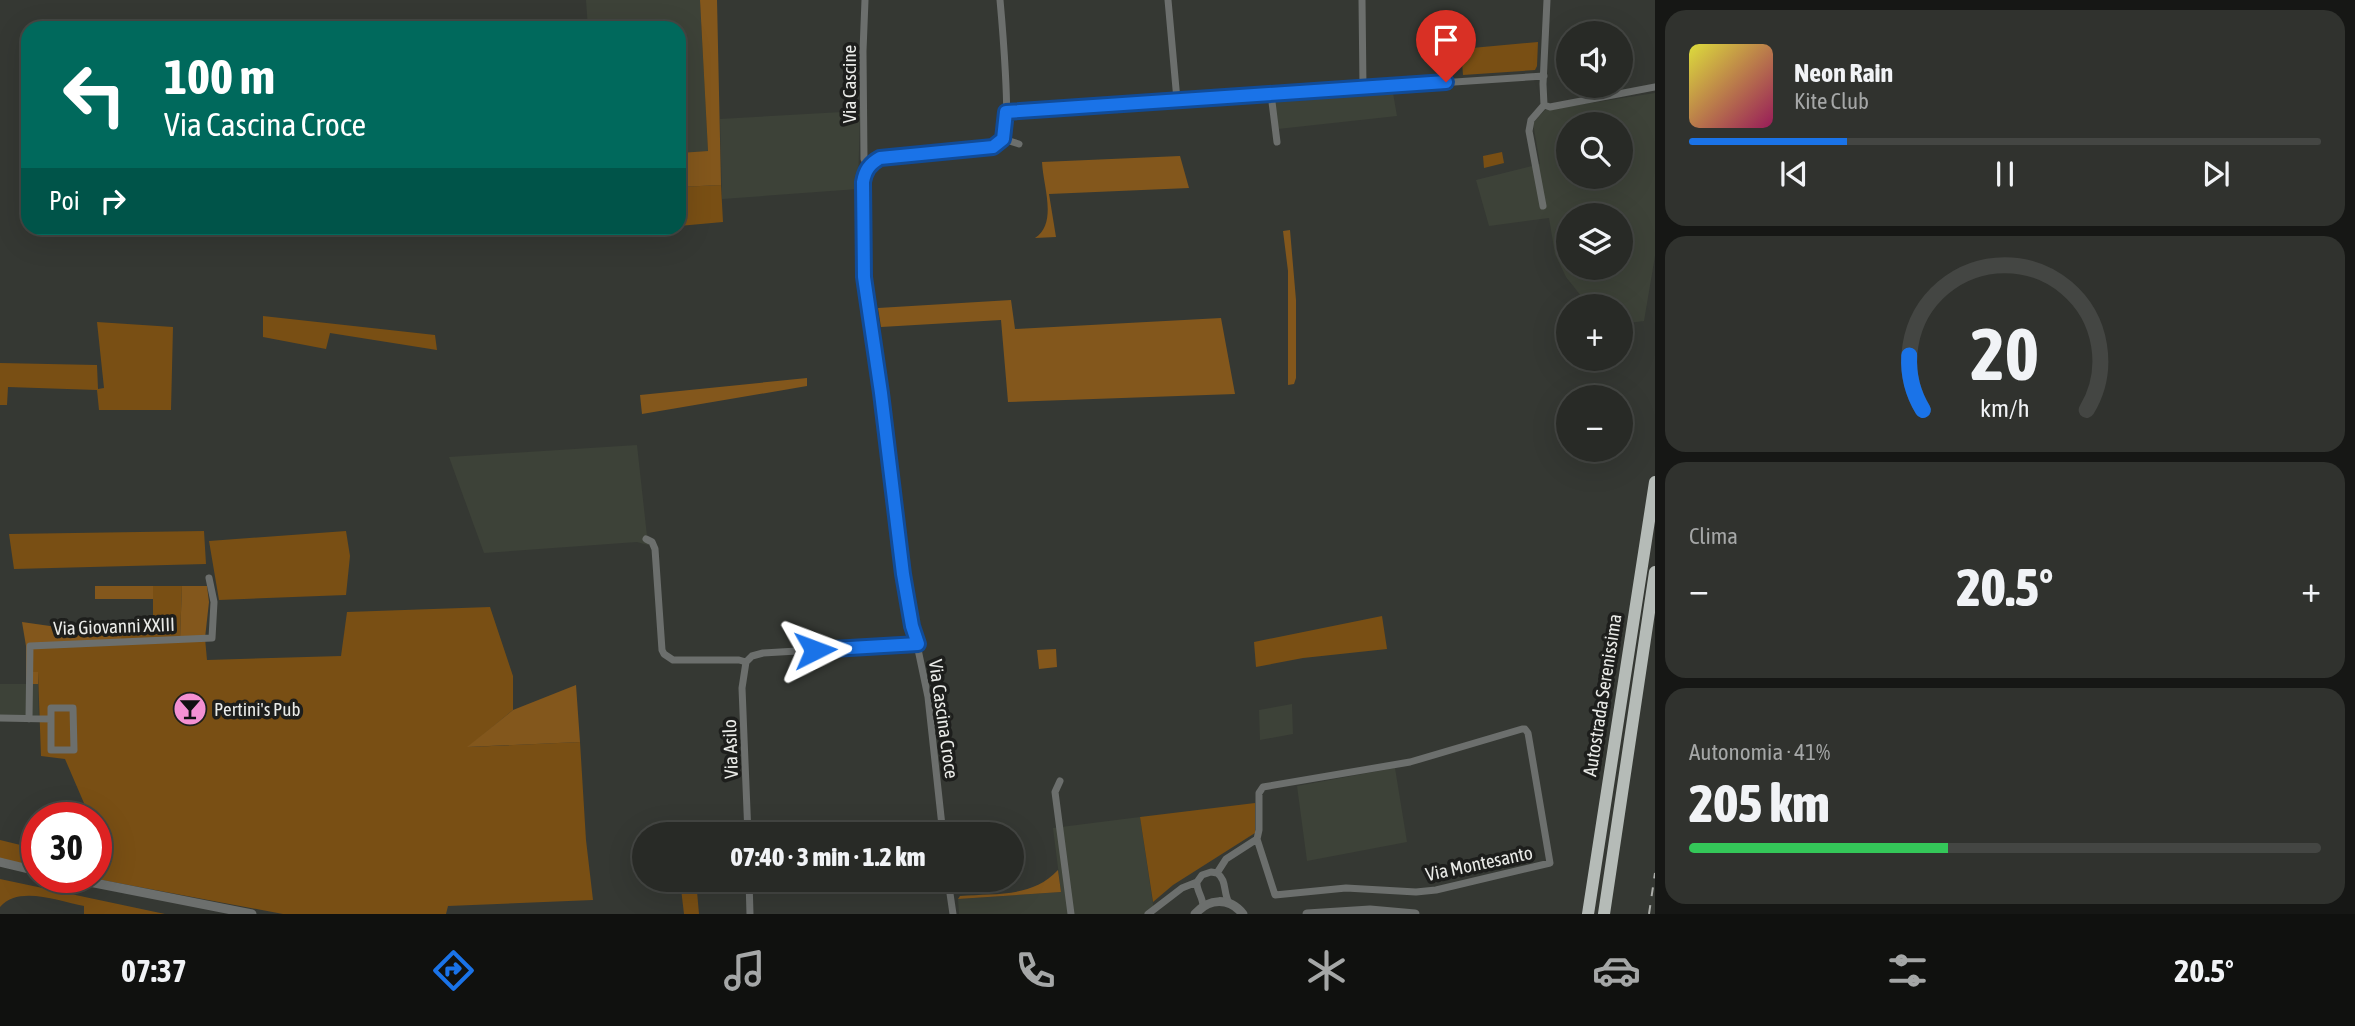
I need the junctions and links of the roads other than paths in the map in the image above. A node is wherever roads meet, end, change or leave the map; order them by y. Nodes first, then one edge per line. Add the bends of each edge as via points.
1 (865, 0) edge
2 (1000, 0) edge
3 (1168, 0) edge
4 (1362, 0) edge
5 (1547, 0) edge
6 (1544, 76) junction
7 (1363, 87) junction
8 (1655, 87) edge
9 (1271, 94) junction
10 (1177, 100) junction
11 (1544, 105) junction
12 (1006, 112) junction
13 (1003, 139) junction
14 (1277, 142) dead end
15 (1019, 144) dead end
16 (868, 167) junction
17 (1543, 206) dead end
18 (1655, 482) edge
19 (646, 539) dead end
20 (1655, 572) edge
21 (209, 578) dead end
22 (918, 644) junction
23 (746, 662) junction
24 (0, 718) edge
25 (29, 719) junction
26 (51, 719) junction
27 (1060, 781) dead end
28 (747, 822) edge
29 (942, 822) edge
30 (1257, 839) junction
31 (0, 864) edge
32 (21, 868) edge
33 (1217, 873) junction
34 (112, 886) edge
35 (1197, 886) junction
36 (749, 892) edge
37 (950, 892) edge
38 (1229, 903) junction
39 (1203, 906) junction
40 (1245, 913) edge
41 (252, 914) edge
42 (750, 914) edge
43 (953, 914) edge
44 (1071, 914) edge
45 (1148, 914) edge
46 (1195, 914) edge
47 (1307, 914) edge
48 (1415, 914) edge
49 (1588, 914) edge
50 (1604, 914) edge

1 - 16 street, Via Cascine via 864,159
2 - 12 street
3 - 10 street
4 - 7 street
5 - 6 street
6 - 7 street
6 - 11 street
7 - 9 street
8 - 11 street
9 - 10 street
9 - 14 street
10 - 12 street
11 - 17 street via 1531,120 1530,131
12 - 13 street
13 - 15 street
13 - 16 street via 985,149 880,158
16 - 22 street, Via Cascina Croce via 863,195 864,277 904,580
18 - 49 highway, Autostrada Serenissima
19 - 23 street via 655,549 664,654 680,661
20 - 50 highway, Autostrada Serenissima
21 - 25 street, Via Giovanni XXIII via 214,602 212,638 30,646
22 - 23 street via 763,653
22 - 29 street, Via Cascina Croce
23 - 28 street, Via Asilo via 742,688
24 - 25 street
25 - 26 street
26 - 26 street via 51,708 74,708 74,750 51,750
27 - 44 street via 1055,792
30 - 30 street, Via Montesanto via 1275,895 1346,888 1436,890 1550,863 1525,729 1410,762 1263,788
30 - 33 street via 1226,859
31 - 32 street
33 - 35 street via 1205,873
33 - 38 street
34 - 41 street
35 - 39 street
35 - 45 street via 1186,886
36 - 42 street
37 - 43 street
38 - 39 street
38 - 40 street
39 - 46 street
47 - 48 street via 1370,910

